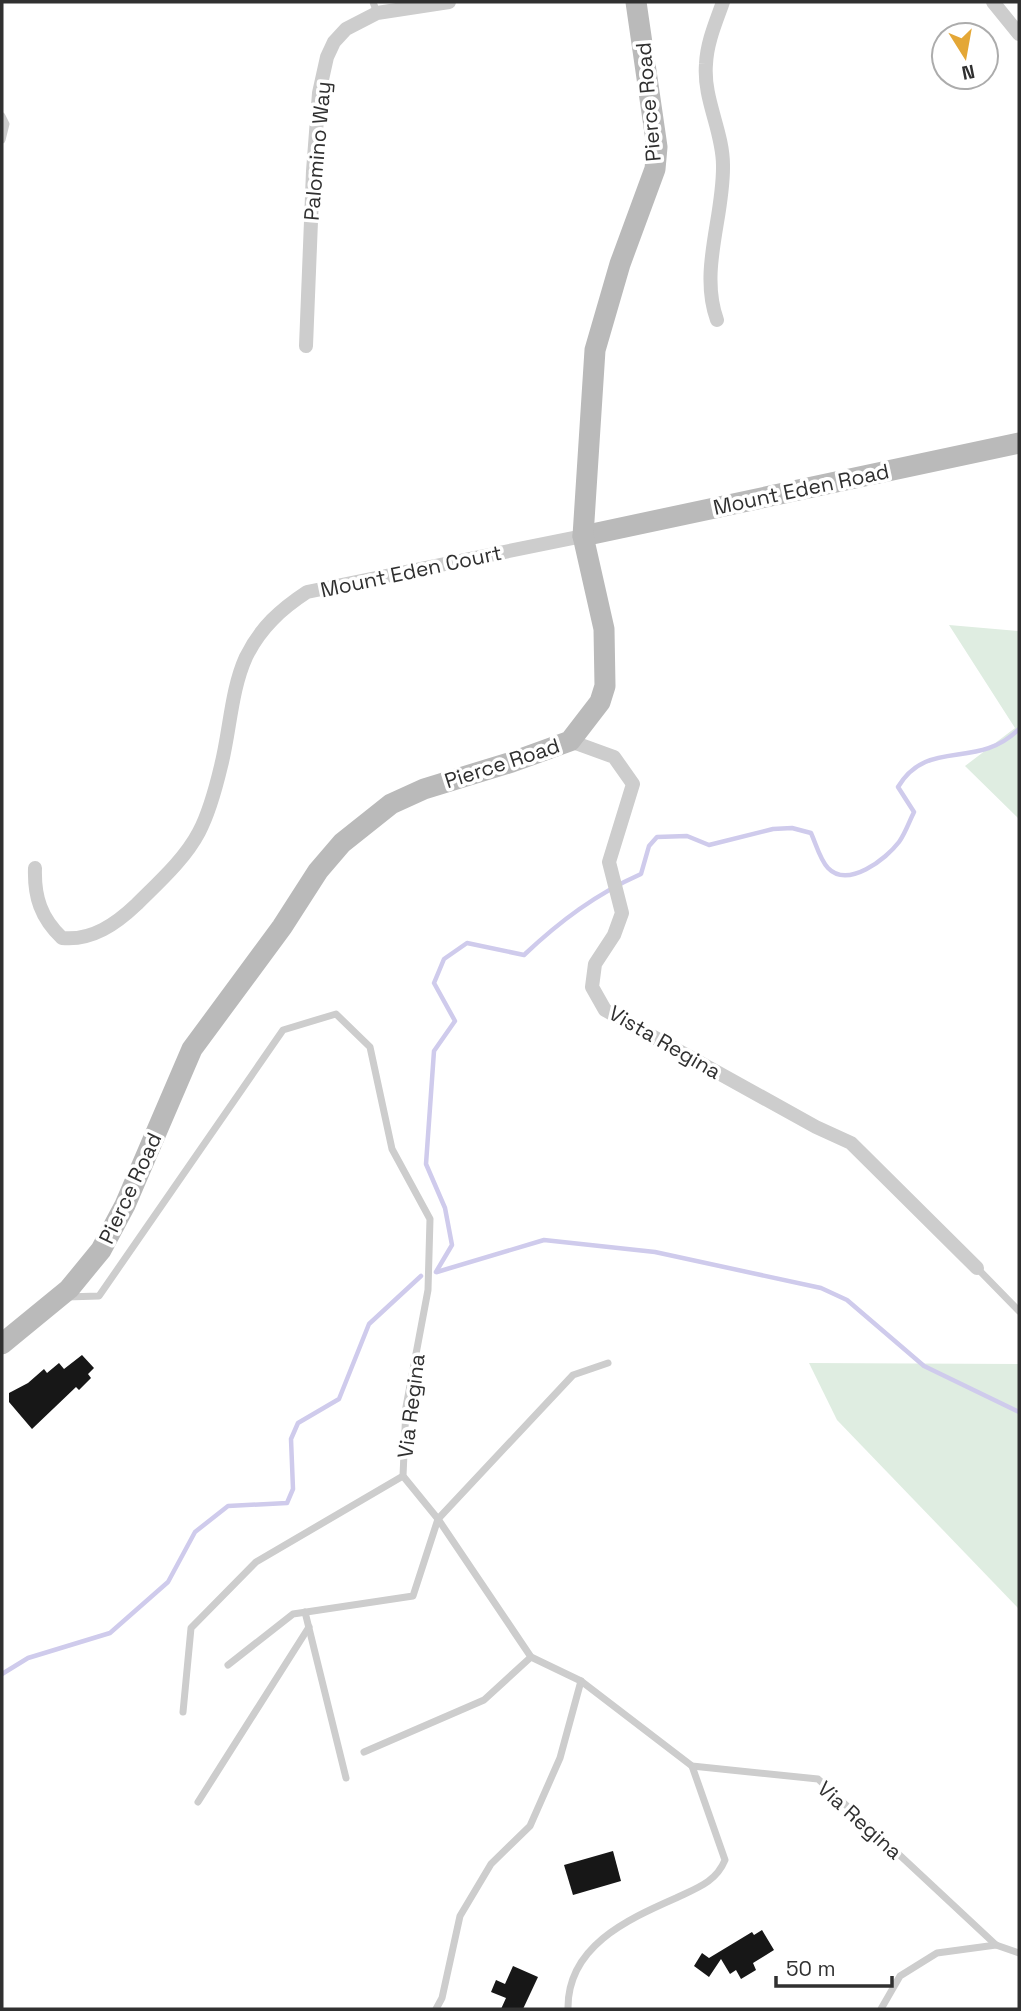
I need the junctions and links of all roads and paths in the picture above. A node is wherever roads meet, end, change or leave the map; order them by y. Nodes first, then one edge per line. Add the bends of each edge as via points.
1 (450, 2) edge
2 (636, 2) edge
3 (723, 2) edge
4 (993, 2) edge
5 (375, 7) edge
6 (1019, 34) edge
7 (2, 116) edge
8 (2, 140) edge
9 (717, 320) dead end
10 (306, 346) dead end
11 (1019, 443) edge
12 (583, 536) junction
13 (570, 741) junction
14 (35, 868) dead end
15 (977, 1268) joint
16 (58, 1297) junction
17 (1019, 1311) edge
18 (2, 1344) edge
19 (608, 1363) dead end
20 (403, 1476) junction
21 (438, 1518) junction
22 (305, 1612) junction
23 (309, 1628) junction
24 (531, 1657) junction
25 (228, 1665) dead end
26 (581, 1681) junction
27 (183, 1712) dead end
28 (364, 1752) dead end
29 (692, 1766) junction
30 (346, 1779) dead end
31 (198, 1802) dead end
32 (996, 1945) junction
33 (1019, 1953) edge
34 (436, 2009) edge
35 (568, 2009) edge
36 (881, 2009) edge

1 - 5 street, Palomino Way
2 - 12 street, Pierce Road via 657,146 655,169 595,350
3 - 9 street via 708,42 705,66 723,162 710,273
4 - 6 street
5 - 10 street, Palomino Way via 334,42 319,93
7 - 8 lane via 6,124
11 - 12 street, Mount Eden Road
12 - 13 street, Pierce Road via 604,629 605,685 600,702
12 - 14 street, Mount Eden Court via 307,592 268,624 245,659 222,766 199,832 154,887 124,917 96,934 76,940 62,938 42,913
13 - 15 street, Vista Regina via 614,757 633,784 610,862 622,913 595,964 592,987 605,1010 851,1143
13 - 16 street, Pierce Road via 424,789 391,804 342,843 192,1049 120,1217 102,1250
15 - 17 lane
16 - 18 street, Pierce Road
16 - 20 lane, Via Regina via 99,1296 283,1030 336,1014 370,1047 392,1149 430,1219 428,1290 406,1408
19 - 21 lane via 573,1375
20 - 21 lane, Via Regina
20 - 27 lane via 256,1562 191,1628
21 - 22 lane via 413,1596
21 - 24 lane, Via Regina
22 - 23 lane
22 - 25 lane via 293,1614
23 - 30 lane
23 - 31 lane
24 - 26 lane
24 - 28 lane via 484,1700
26 - 29 lane
26 - 34 lane via 560,1758 530,1826 491,1864 460,1916
29 - 32 lane, Via Regina via 818,1779
29 - 35 lane via 725,1860 719,1874 703,1886 631,1918 585,1952 568,1989
32 - 33 lane, Via Regina
32 - 36 lane via 937,1953 900,1976

